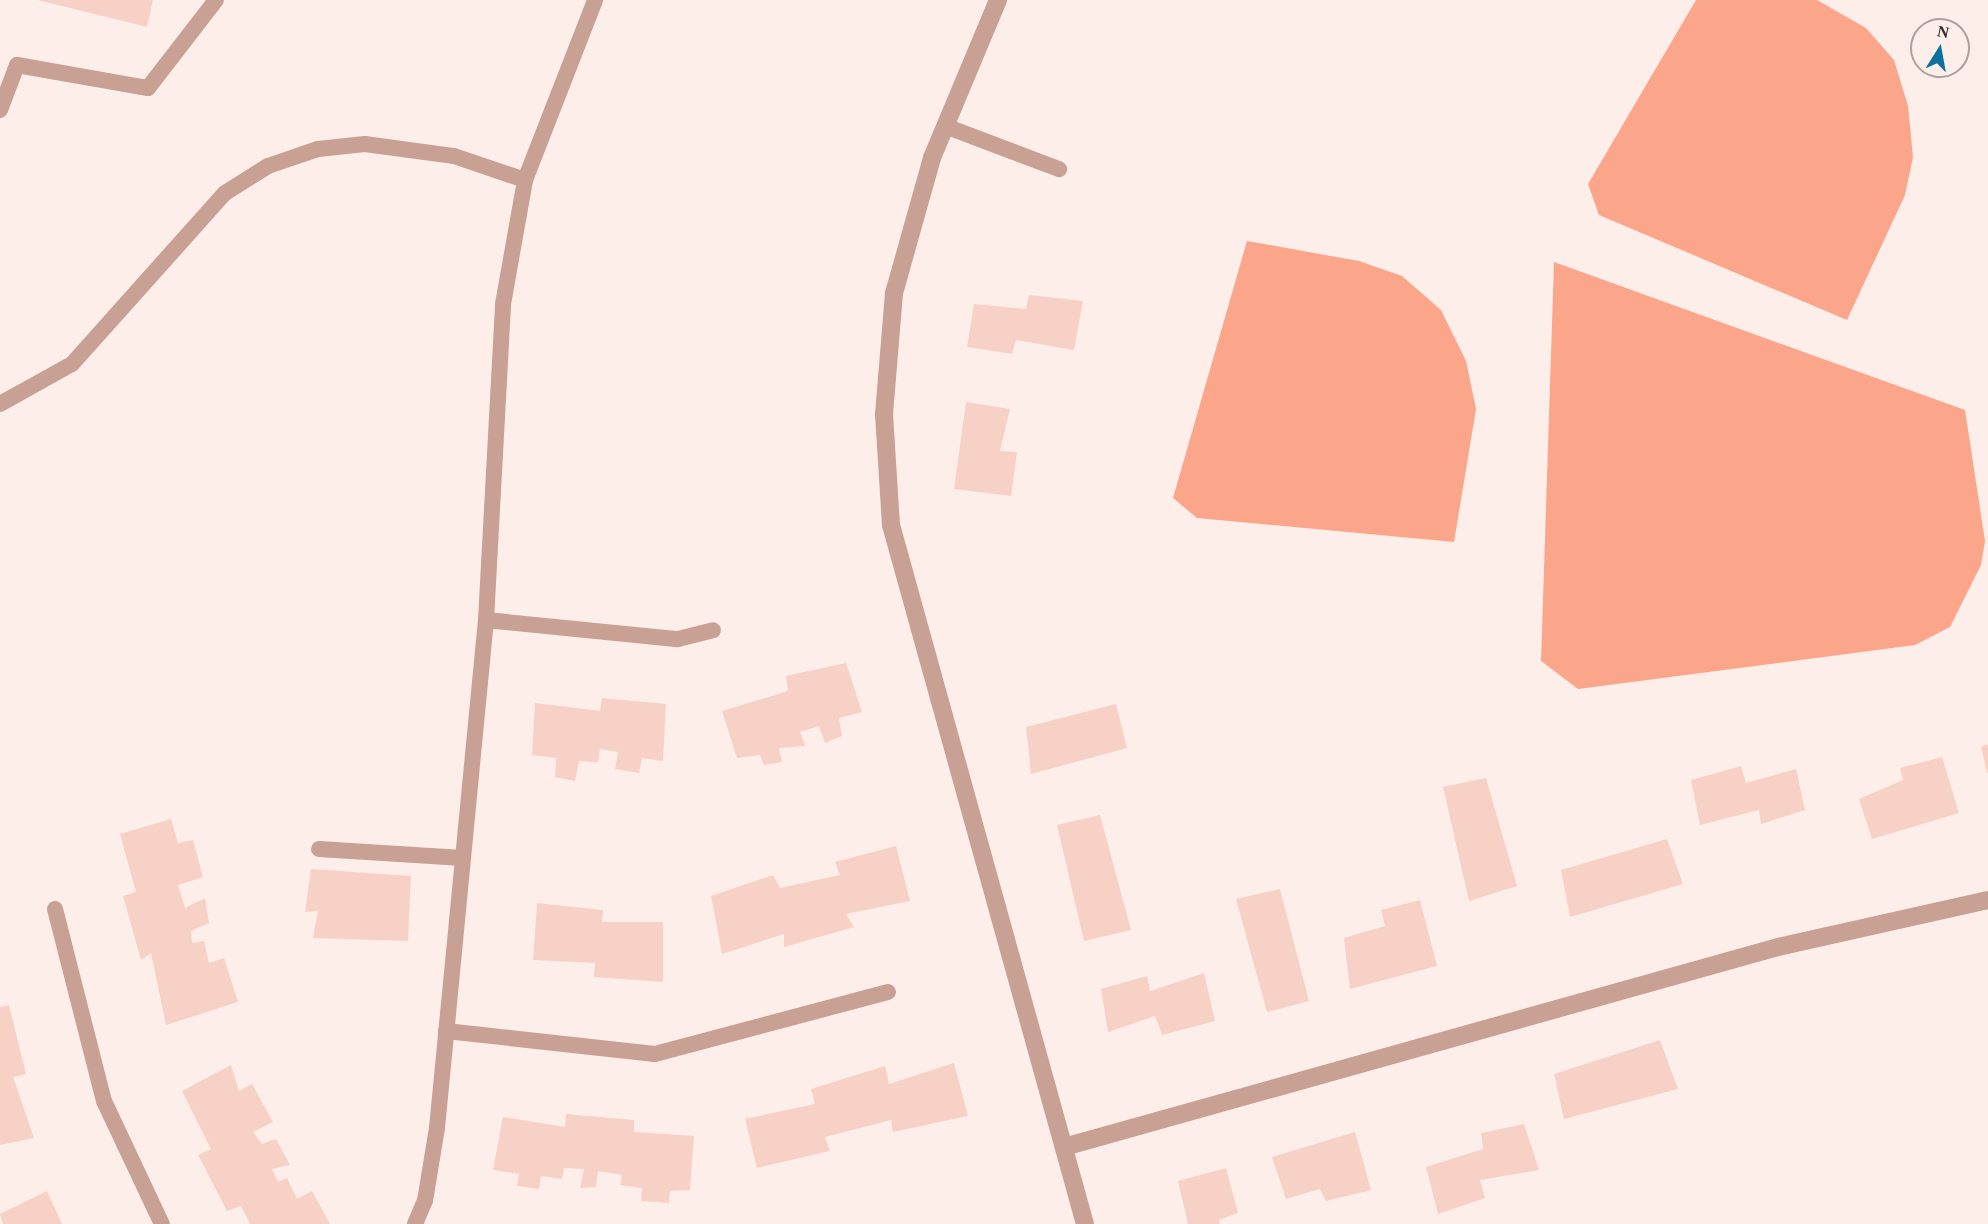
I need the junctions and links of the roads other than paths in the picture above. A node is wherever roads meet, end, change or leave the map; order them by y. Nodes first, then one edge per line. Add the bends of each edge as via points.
1 (216, 0) edge
2 (595, 0) edge
3 (998, 0) edge
4 (0, 110) edge
5 (945, 126) junction
6 (1059, 169) dead end
7 (525, 180) junction
8 (0, 404) edge
9 (486, 620) junction
10 (713, 630) dead end
11 (319, 849) dead end
12 (463, 858) junction
13 (1988, 900) edge
14 (55, 909) dead end
15 (888, 992) dead end
16 (446, 1032) junction
17 (1064, 1147) junction
18 (162, 1224) edge
19 (416, 1224) edge
20 (1085, 1224) edge

1 - 4 lane via 148,88 17,65
2 - 7 lane
3 - 5 street
5 - 6 lane
5 - 17 street via 907,234 894,293 884,414 891,525
7 - 8 lane via 454,156 365,144 318,149 268,166 225,193 72,364
7 - 9 lane via 503,304
9 - 10 lane via 678,639
9 - 12 lane
11 - 12 lane
12 - 16 lane
13 - 17 street via 1778,947
14 - 18 lane via 104,1101
15 - 16 lane via 655,1054
16 - 19 lane via 437,1128 425,1201
17 - 20 street

